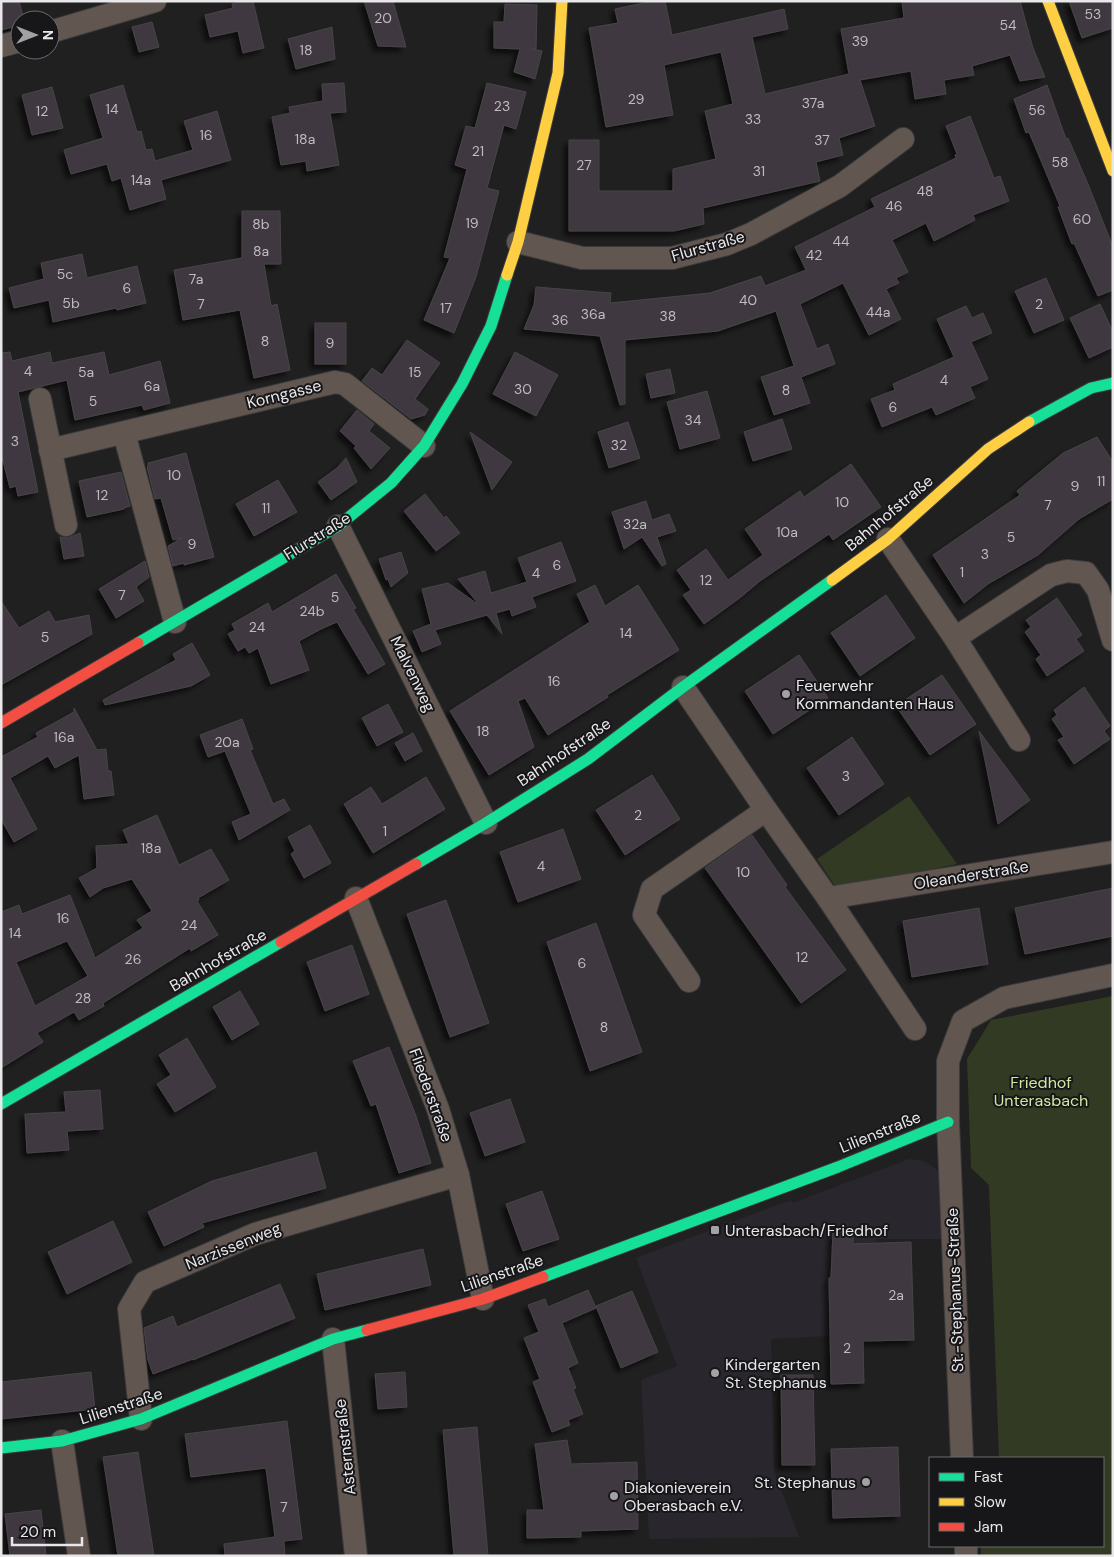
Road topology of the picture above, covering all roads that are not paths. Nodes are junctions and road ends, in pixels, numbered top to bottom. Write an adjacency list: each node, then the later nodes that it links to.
1 (155, 1): 4 (street)
2 (562, 1): 7 (street, Flurstraße)
3 (1048, 1): 6 (street)
4 (60, 29)
5 (903, 139): 7 (street, Flurstraße)
6 (1113, 171)
7 (518, 242): 11 (street, Flurstraße)
8 (1113, 383): 15 (street, Bahnhofstraße)
9 (40, 399): 12 (street)
10 (124, 433): 11 (street, Korngasse); 12 (street, Korngasse); 16 (street)
11 (424, 446): 14 (street, Flurstraße)
12 (50, 450): 13 (street)
13 (66, 525)
14 (338, 526): 16 (street, Flurstraße); 23 (street, Malvenweg)
15 (888, 539): 17 (street); 19 (street, Bahnhofstraße)
16 (175, 622): 20 (street, Flurstraße)
17 (954, 638): 18 (street); 21 (street)
18 (1113, 640)
19 (683, 687): 22 (street); 23 (street, Bahnhofstraße)
20 (1, 723)
21 (1019, 740)
22 (766, 810): 26 (street); 28 (street)
23 (486, 823): 25 (street, Bahnhofstraße)
24 (1113, 852): 26 (street, Oleanderstraße)
25 (356, 898): 30 (street, Bahnhofstraße); 32 (street, Fliederstraße)
26 (828, 898): 29 (street)
27 (1113, 975): 31 (street, St.-Stephanus-Straße)
28 (689, 982)
29 (915, 1029)
30 (1, 1104)
31 (948, 1122): 33 (street, Lilienstraße); 38 (street, St.-Stephanus-Straße)
32 (458, 1175): 33 (street, Fliederstraße); 35 (street, Narzissenweg)
33 (483, 1299): 34 (street, Lilienstraße)
34 (333, 1339): 35 (street, Lilienstraße); 40 (street, Asternstraße)
35 (141, 1419): 36 (street, Lilienstraße)
36 (62, 1441): 37 (street, Lilienstraße); 39 (street)
37 (1, 1448)
38 (962, 1457)
39 (79, 1556)
40 (356, 1556)

